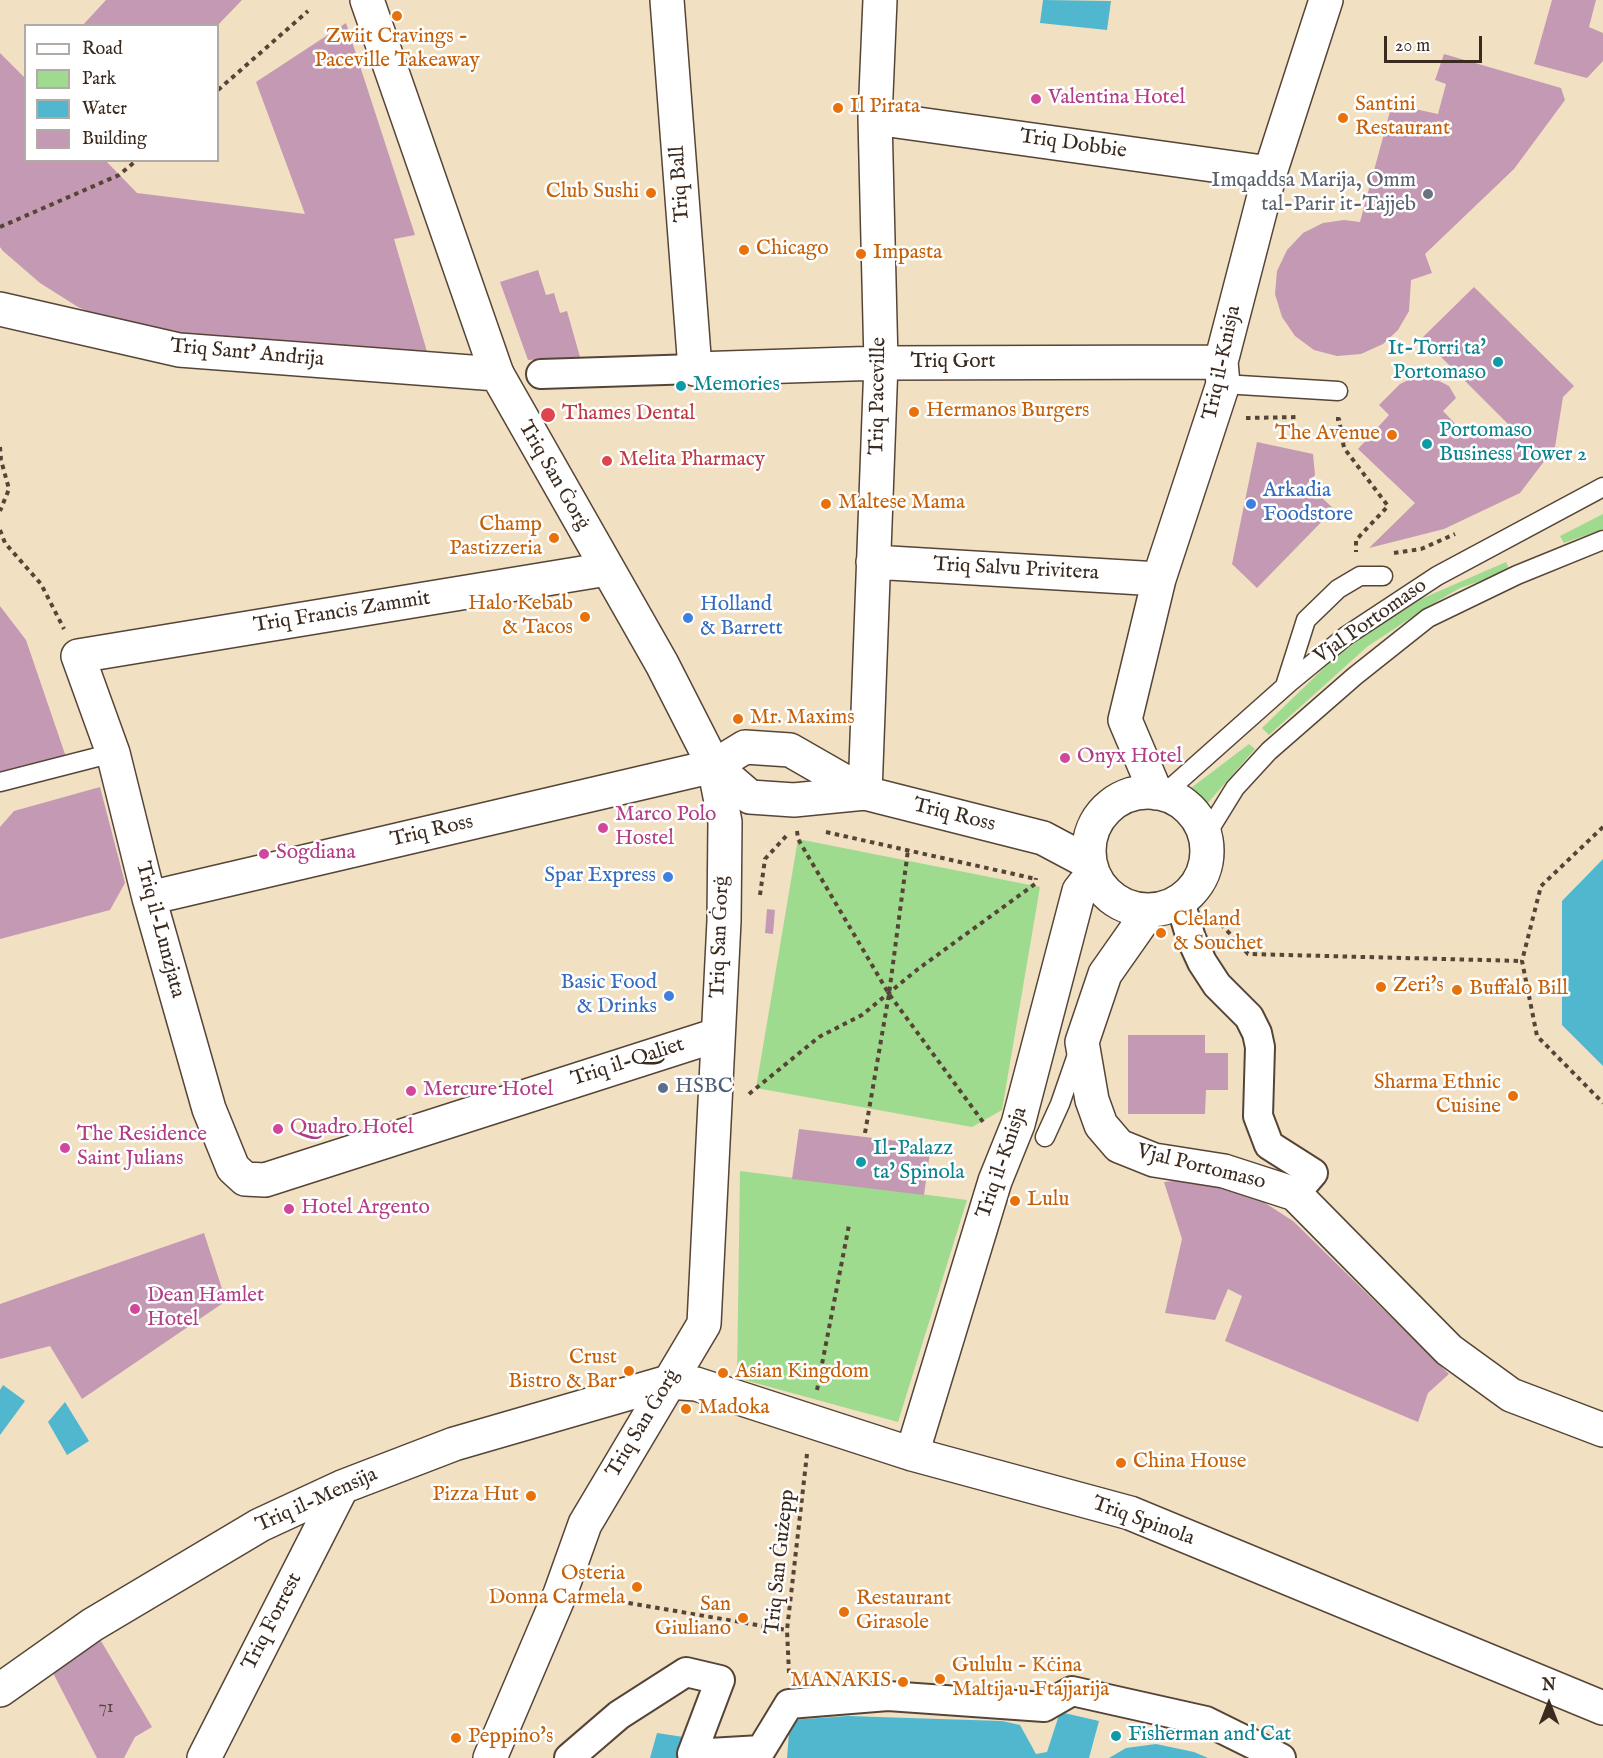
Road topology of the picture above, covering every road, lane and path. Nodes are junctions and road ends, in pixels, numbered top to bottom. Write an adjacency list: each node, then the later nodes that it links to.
1 (367, 0): 15 (street, Triq San Ġorġ)
2 (667, 0): 13 (street, Triq Ball)
3 (880, 0): 7 (street, Triq Paceville)
4 (1326, 0): 9 (street, Triq il-Knisja)
5 (308, 11): 6 (path)
6 (219, 89)
7 (875, 118): 9 (street, Triq Dobbie); 12 (street, Triq Paceville)
8 (135, 162): 10 (path)
9 (1270, 173): 14 (street, Triq il-Knisja)
10 (0, 227)
11 (0, 309): 15 (street, Triq Sant' Andrija)
12 (881, 363): 13 (street, Triq Gort); 14 (street, Triq Gort); 30 (street, Triq Paceville)
13 (695, 369): 16 (street, Triq Gort)
14 (1222, 373): 17 (lane); 20 (street, Triq il-Knisja)
15 (497, 374): 31 (street, Triq San Ġorġ)
16 (541, 374)
17 (1338, 391)
18 (1301, 417): 20 (path)
19 (1330, 418): 29 (path)
20 (1212, 419): 33 (street, Triq il-Knisja)
21 (0, 447): 22 (path)
22 (0, 460): 24 (path)
23 (1603, 487): 35 (lane, Vjal Portomaso)
24 (0, 511)
25 (0, 530): 34 (path)
26 (1463, 531): 28 (path)
27 (1603, 540): 44 (lane, Vjal Portomaso)
28 (1388, 554)
29 (1356, 560)
30 (873, 562): 33 (street, Triq Salvu Privitera); 39 (street, Triq Paceville)
31 (607, 569): 34 (street, Triq Francis Zammit); 37 (street, Triq San Ġorġ)
32 (1383, 576): 35 (lane)
33 (1159, 579): 40 (street, Triq il-Knisja)
34 (78, 656): 36 (street, Triq il-Lunzjata)
35 (1285, 686): 40 (lane, Vjal Portomaso)
36 (113, 753): 38 (lane); 49 (street, Triq il-Lunzjata)
37 (714, 766): 39 (street, Triq Ross); 41 (street, Triq Ross); 49 (street, Triq Ross); 54 (street, Triq San Ġorġ)
38 (0, 782)
39 (865, 793): 41 (street, Triq Ross); 45 (street, Triq Ross)
40 (1160, 793): 42 (street); 44 (street)
41 (795, 812): 46 (path); 53 (path)
42 (1098, 819): 45 (street); 47 (street)
43 (1603, 827): 52 (path)
44 (1206, 835): 50 (street)
45 (1043, 838): 47 (street, Triq Ross); 48 (path)
46 (908, 850): 48 (path); 53 (path)
47 (1091, 868): 50 (street); 60 (street, Triq il-Knisja)
48 (1036, 879): 53 (path)
49 (149, 898): 61 (street, Triq il-Lunzjata)
50 (1165, 906): 55 (street, Vjal Portomaso); 62 (street)
51 (1248, 954): 52 (path)
52 (1522, 961): 57 (path)
53 (889, 994): 56 (path); 58 (path); 60 (path)
54 (717, 1035): 61 (street, Triq il-Qaliet); 64 (street, Triq San Ġorġ)
55 (1082, 1042): 59 (lane); 62 (street, Vjal Portomaso)
56 (756, 1088)
57 (1603, 1103)
58 (866, 1133)
59 (1045, 1137)
60 (1005, 1152): 67 (street, Triq il-Knisja)
61 (265, 1180)
62 (1295, 1194): 66 (street, Vjal Portomaso)
63 (849, 1225): 65 (path, Triq San Ġużepp)
64 (668, 1382): 65 (street, Triq Spinola); 68 (street, Triq il-Mensija); 69 (street, Triq San Ġorġ)
65 (811, 1422): 67 (street, Triq Spinola); 70 (path, Triq San Ġużepp)
66 (1603, 1430)
67 (912, 1454): 73 (street, Triq Spinola)
68 (342, 1487): 71 (street, Triq il-Mensija); 74 (street, Triq Forrest)
69 (560, 1594): 70 (path); 75 (street, Triq San Ġorġ)
70 (788, 1630): 72 (path, Triq San Ġużepp)
71 (0, 1690)
72 (789, 1704): 76 (street); 77 (street)
73 (1603, 1708)
74 (204, 1758)
75 (490, 1758)
76 (569, 1758)
77 (1281, 1758)

